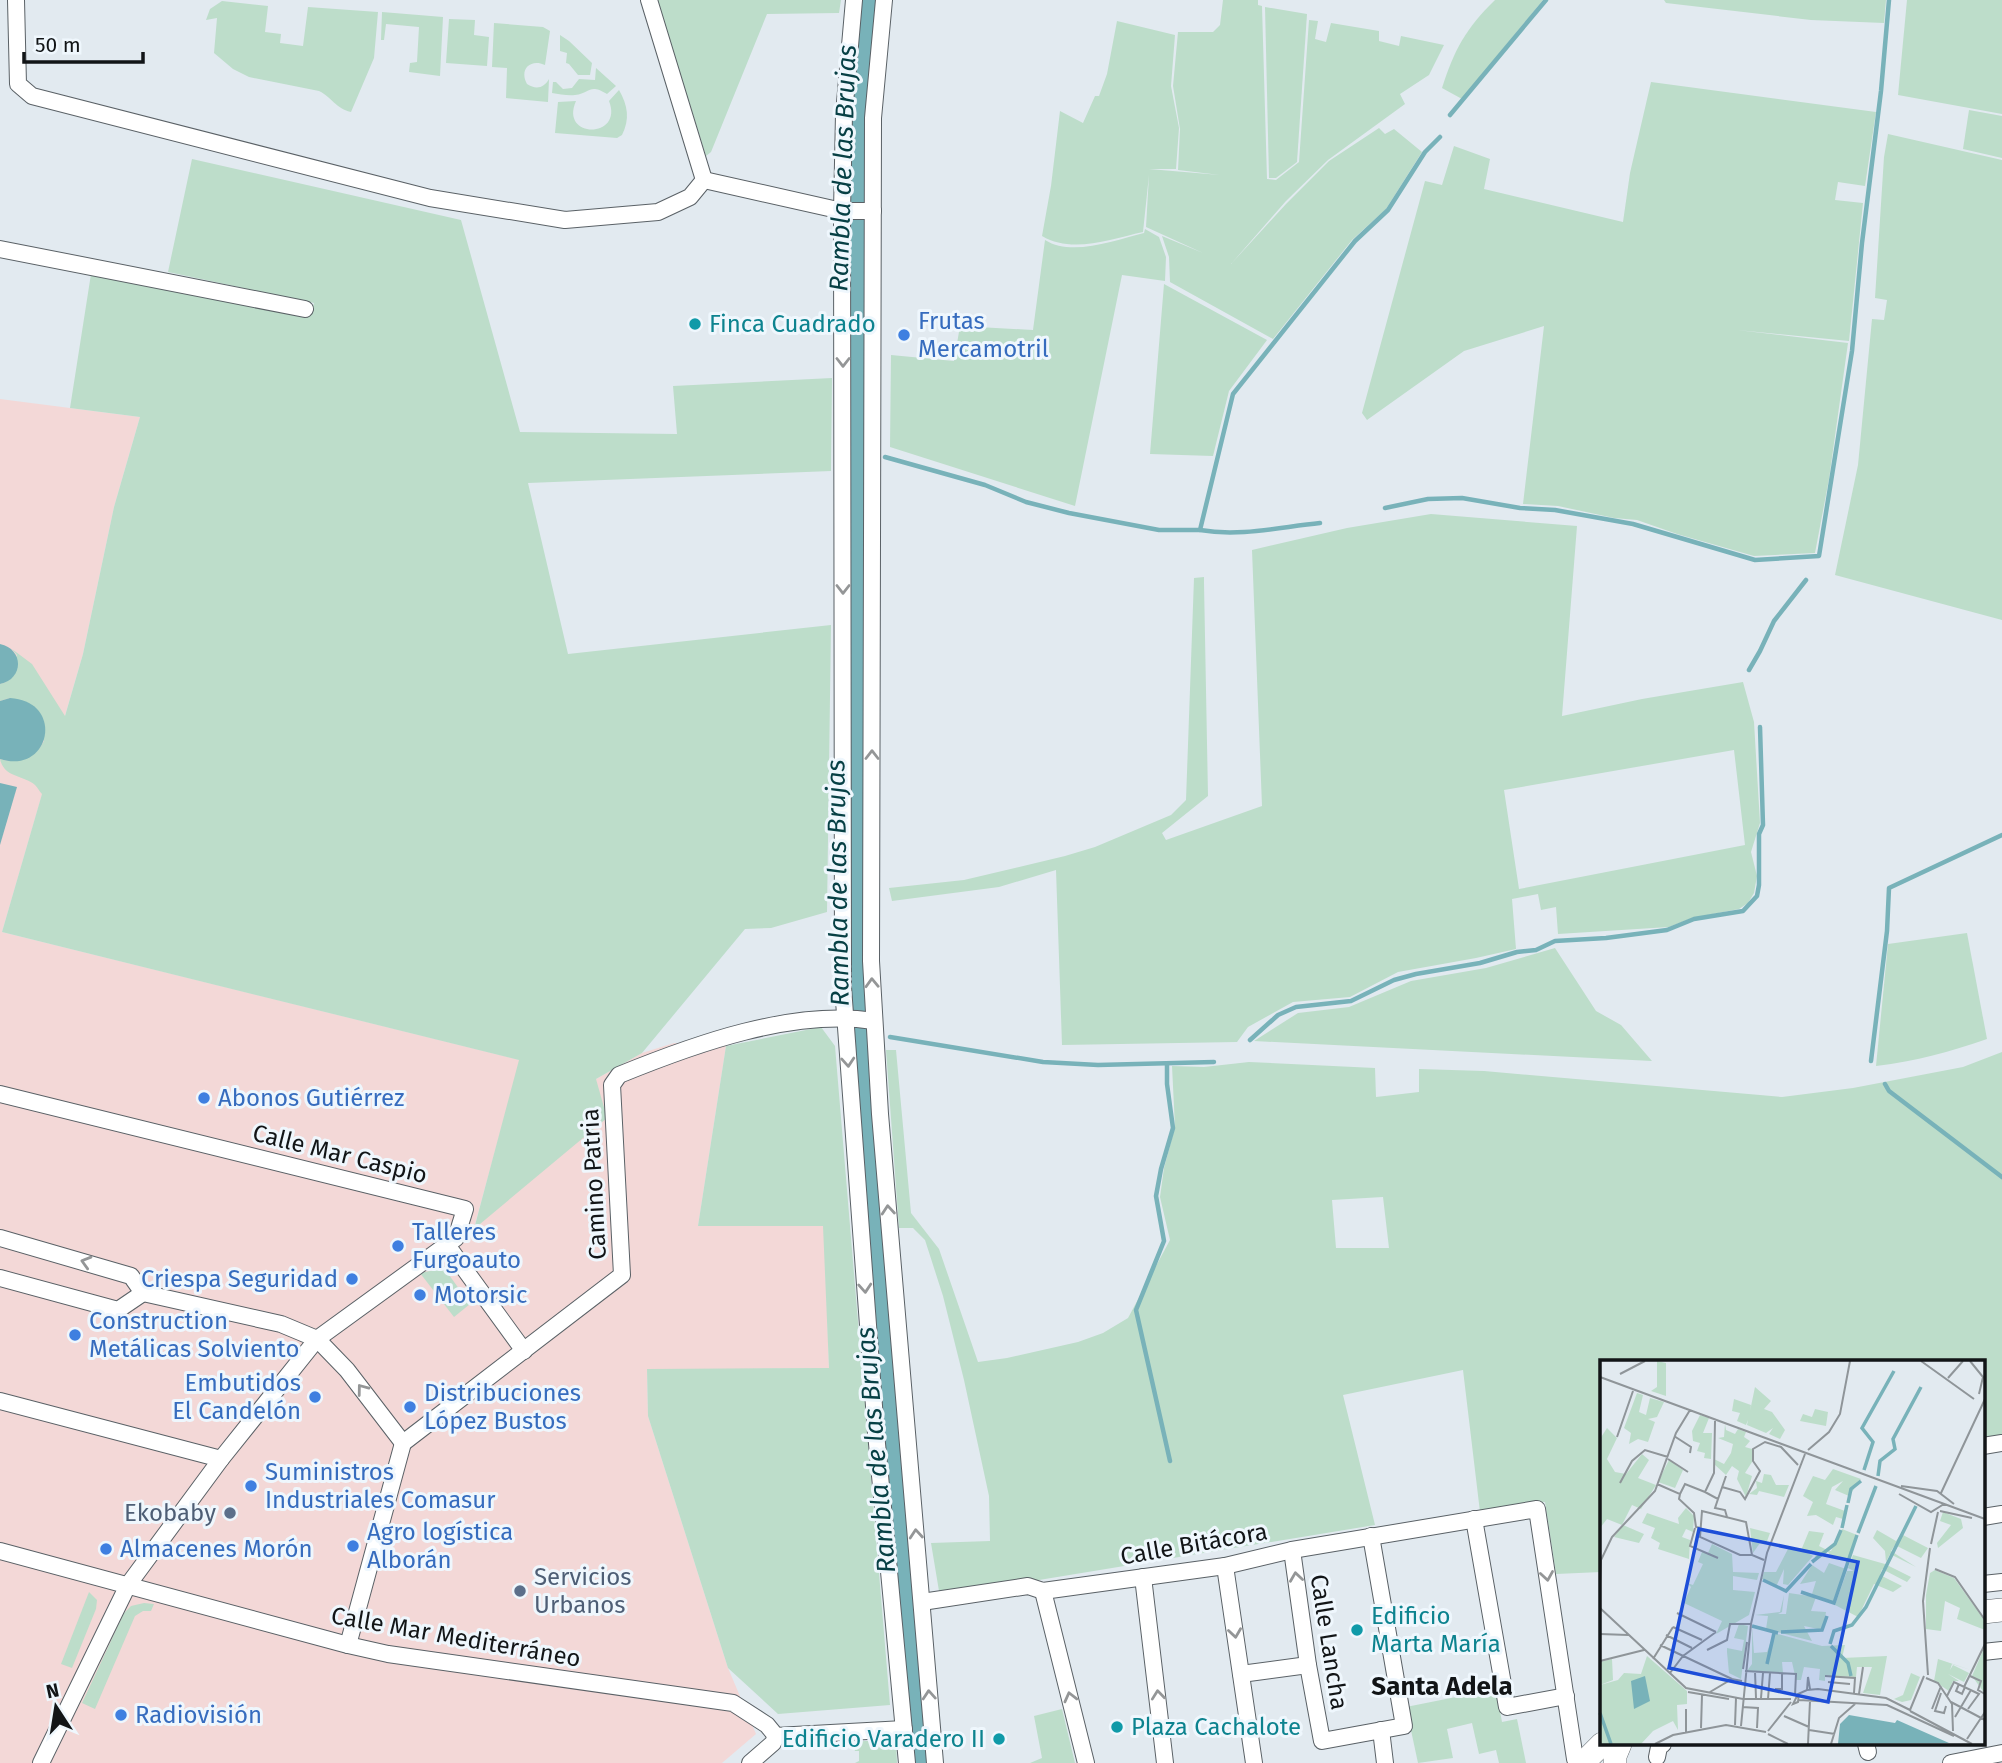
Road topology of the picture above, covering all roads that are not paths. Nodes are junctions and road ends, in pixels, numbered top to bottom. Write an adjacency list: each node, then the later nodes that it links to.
1 (16, 0): 5 (street)
2 (649, 0): 5 (street)
3 (855, 0): 6 (street)
4 (884, 0): 7 (street)
5 (704, 180): 6 (street)
6 (845, 211): 7 (street); 10 (street, one-way to 10)
7 (870, 211): 11 (street, one-way to 7)
8 (0, 249): 9 (street)
9 (305, 309)
10 (848, 1019): 11 (street); 18 (street, Camino Patria); 46 (street, one-way to 46)
11 (871, 1021): 36 (street, one-way to 11)
12 (0, 1094): 14 (street, Calle Mar Caspio)
13 (0, 1238): 16 (street, one-way to 13)
14 (447, 1245): 17 (street); 18 (street)
15 (0, 1278): 16 (street)
16 (143, 1293): 17 (street)
17 (317, 1339): 20 (street, one-way to 17); 23 (street)
18 (524, 1351): 20 (street)
19 (0, 1402): 23 (street)
20 (403, 1443): 39 (street)
21 (2002, 1443): 22 (street)
22 (1984, 1446)
23 (221, 1459): 34 (street)
24 (2002, 1514): 25 (street)
25 (1984, 1517)
26 (1474, 1520): 27 (street, Calle Bitácora); 44 (street); 44 (street, Calle Bitácora, one-way to 44)
27 (1371, 1536): 28 (street, Calle Bitácora); 47 (street)
28 (1292, 1550): 30 (street, Calle Bitácora); 42 (street, Calle Lancha, one-way to 28)
29 (0, 1552): 34 (street, Calle Mar Mediterráneo)
30 (1224, 1566): 31 (street, Calle Bitácora); 43 (street, one-way to 43)
31 (1143, 1577): 35 (street, Calle Bitácora); 59 (street, one-way to 31)
32 (2002, 1582): 33 (street)
33 (1984, 1584)
34 (128, 1585): 39 (street, Calle Mar Mediterráneo); 45 (street)
35 (1043, 1591): 36 (street, Calle Bitácora); 58 (street, one-way to 35)
36 (922, 1602): 57 (street, one-way to 36)
37 (2002, 1610): 38 (highway)
38 (1984, 1612)
39 (348, 1645): 48 (street, Calle Mar Mediterráneo)
40 (2002, 1650): 41 (street)
41 (1984, 1652)
42 (1308, 1665): 43 (street); 47 (street, Calle Lancha)
43 (1241, 1674): 60 (street)
44 (1566, 1696): 62 (street)
45 (58, 1729): 52 (street); 53 (street); 54 (street)
46 (904, 1729): 48 (street); 56 (street)
47 (1381, 1730): 61 (street)
48 (776, 1736): 55 (street)
49 (1600, 1746): 62 (highway)
50 (1619, 1746): 63 (highway)
51 (2002, 1753): 64 (street)
52 (29, 1763)
53 (41, 1763)
54 (50, 1763)
55 (750, 1763)
56 (907, 1763)
57 (935, 1763)
58 (1086, 1763)
59 (1165, 1763)
60 (1254, 1763)
61 (1385, 1763)
62 (1581, 1763)
63 (1615, 1763)
64 (1951, 1763)

